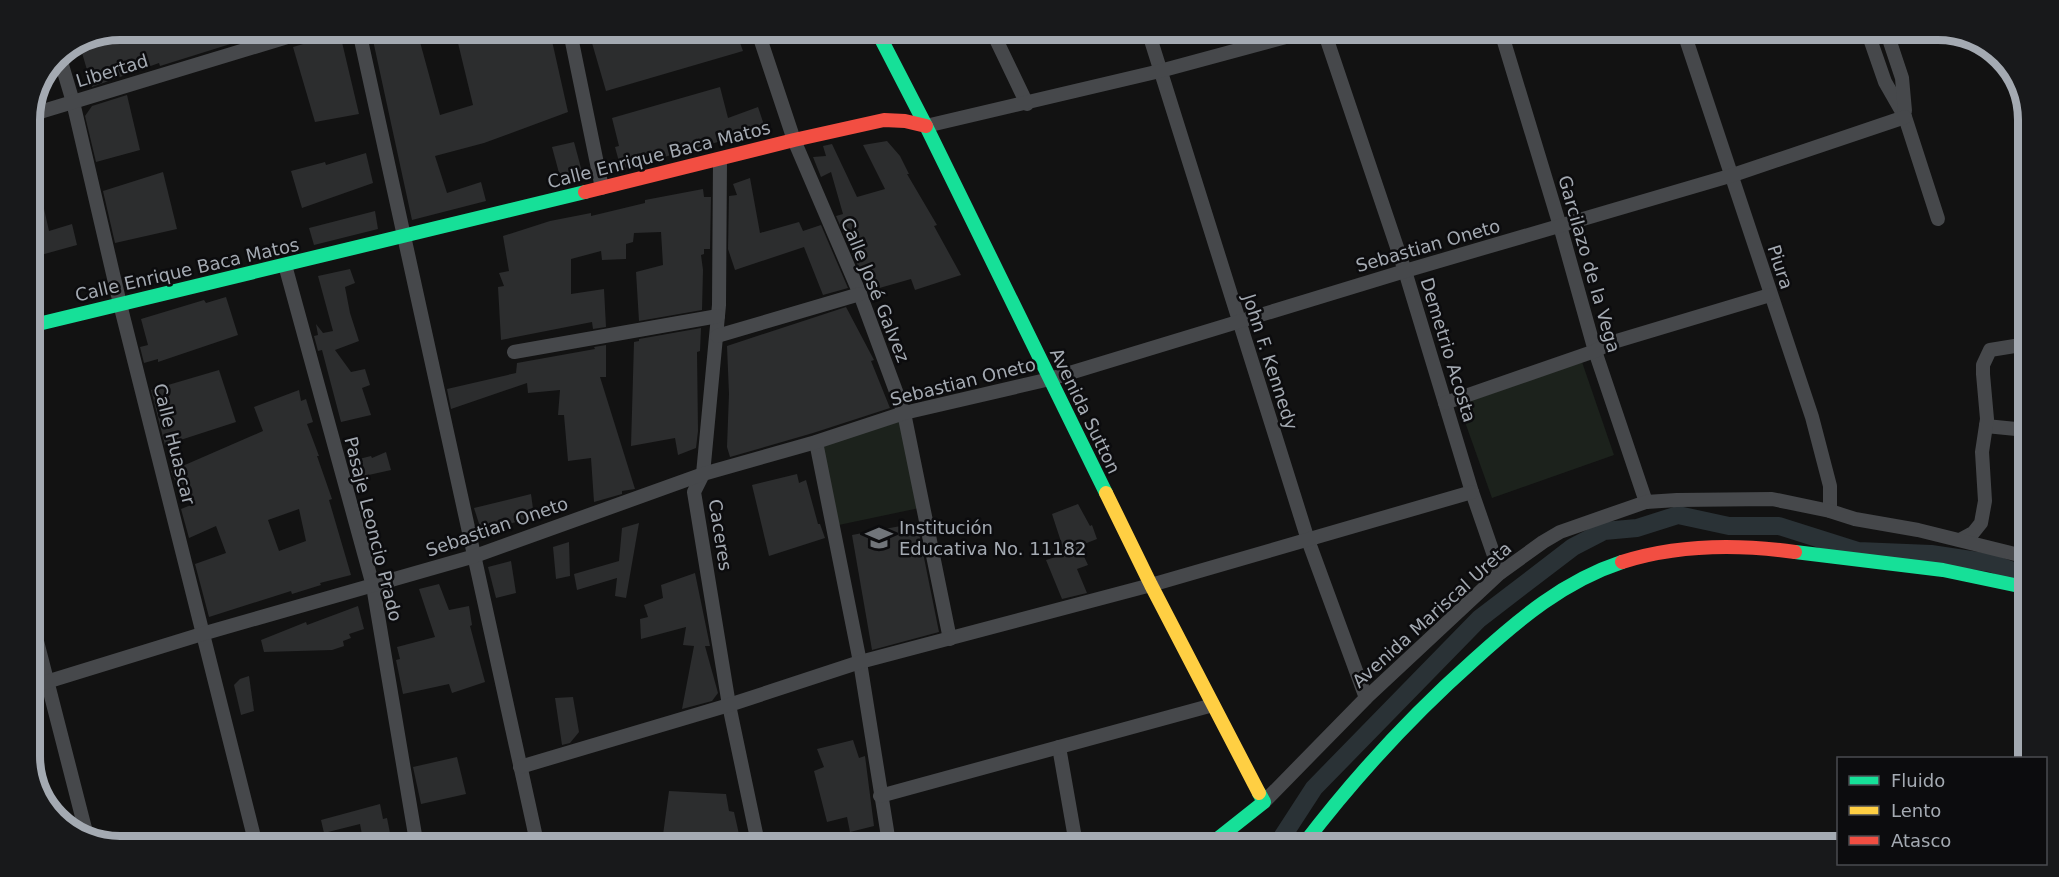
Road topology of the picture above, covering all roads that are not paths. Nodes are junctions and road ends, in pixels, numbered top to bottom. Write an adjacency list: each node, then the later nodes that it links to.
1 (277, 40): 16 (street, Libertad)
2 (361, 40): 27 (street)
3 (572, 40): 24 (street)
4 (761, 40): 21 (street, Calle José Galvez)
5 (882, 40): 20 (street, Avenida Sutton)
6 (996, 40): 17 (street)
7 (1151, 40): 15 (street, John F. Kennedy)
8 (1275, 40): 15 (street, Calle Enrique Baca Matos)
9 (1327, 40): 29 (street, Demetrio Acosta)
10 (1504, 40): 26 (street, Garcilazo de la Vega)
11 (1686, 40): 23 (street, Piura)
12 (1870, 40): 19 (street)
13 (1889, 40): 19 (street)
14 (62, 67): 16 (street, Calle Huascar)
15 (1160, 71): 17 (street, Calle Enrique Baca Matos); 34 (street, John F. Kennedy)
16 (73, 102): 18 (street, Libertad); 32 (street, Calle Huascar)
17 (1027, 104): 20 (street, Calle Enrique Baca Matos)
18 (41, 112)
19 (1905, 117): 23 (street, Sebastian Oneto); 25 (street)
20 (926, 126): 21 (street, Calle Enrique Baca Matos); 40 (street, Avenida Sutton)
21 (794, 140): 22 (street, Calle Enrique Baca Matos); 30 (street, Calle José Galvez)
22 (720, 160): 24 (street, Calle Enrique Baca Matos); 33 (street, Caceres)
23 (1733, 175): 26 (street, Sebastian Oneto); 31 (street, Piura)
24 (602, 188): 27 (street, Calle Enrique Baca Matos)
25 (1938, 219)
26 (1560, 226): 29 (street, Sebastian Oneto); 38 (street, Garcilazo de la Vega)
27 (404, 237): 28 (street, Calle Enrique Baca Matos); 53 (street)
28 (285, 265): 32 (street, Calle Enrique Baca Matos); 56 (street, Pasaje Leoncio Prado)
29 (1405, 271): 34 (street, Sebastian Oneto); 41 (street, Demetrio Acosta)
30 (860, 294): 36 (street); 42 (street, Calle José Galvez)
31 (1770, 295): 38 (street); 49 (street, Piura)
32 (120, 304): 35 (street, Calle Enrique Baca Matos); 58 (street, Calle Huascar)
33 (718, 316): 36 (street, Caceres); 39 (street)
34 (1238, 321): 40 (street, Sebastian Oneto); 50 (street, John F. Kennedy)
35 (41, 323)
36 (717, 336): 46 (street, Caceres)
37 (2018, 345): 43 (street)
38 (1595, 351): 41 (street); 48 (street, Garcilazo de la Vega)
39 (514, 352)
40 (1050, 379): 42 (street, Sebastian Oneto); 55 (street, Avenida Sutton)
41 (1445, 403): 47 (street, Demetrio Acosta)
42 (904, 413): 45 (street, Sebastian Oneto); 59 (street, Calle José Galvez)
43 (1986, 426): 44 (street); 51 (street)
44 (2018, 429)
45 (816, 442): 46 (street, Sebastian Oneto); 61 (street)
46 (703, 474): 53 (street, Sebastian Oneto); 65 (street, Caceres)
47 (1472, 492): 50 (street); 54 (street, Demetrio Acosta)
48 (1646, 502): 49 (street, Avenida Mariscal Ureta); 54 (street, Avenida Mariscal Ureta)
49 (1830, 511): 51 (street, Avenida Mariscal Ureta)
50 (1308, 540): 55 (street); 64 (street, John F. Kennedy)
51 (1960, 540): 52 (street, Avenida Mariscal Ureta)
52 (2018, 553)
53 (475, 556): 56 (street, Sebastian Oneto); 68 (street)
54 (1500, 573): 64 (street, Avenida Mariscal Ureta)
55 (1150, 585): 59 (street); 66 (street, Avenida Sutton)
56 (372, 586): 58 (street, Sebastian Oneto); 73 (street, Pasaje Leoncio Prado)
57 (2018, 587): 79 (street)
58 (202, 634): 62 (street, Sebastian Oneto); 72 (street, Calle Huascar)
59 (950, 639): 61 (street)
60 (41, 655): 62 (street)
61 (860, 662): 65 (street); 69 (street)
62 (48, 681): 63 (street, Sebastian Oneto); 71 (street)
63 (41, 683)
64 (1366, 698): 70 (street, Avenida Mariscal Ureta)
65 (729, 705): 68 (street); 75 (street, Caceres)
66 (1213, 705): 67 (street); 70 (street, Avenida Sutton)
67 (1059, 747): 69 (street); 77 (street)
68 (520, 767): 74 (street)
69 (880, 796): 76 (street)
70 (1264, 802): 78 (street, Avenida Mariscal Ureta)
71 (85, 828)
72 (254, 836)
73 (415, 836)
74 (536, 836)
75 (757, 836)
76 (888, 836)
77 (1075, 836)
78 (1221, 836)
79 (1310, 836)

